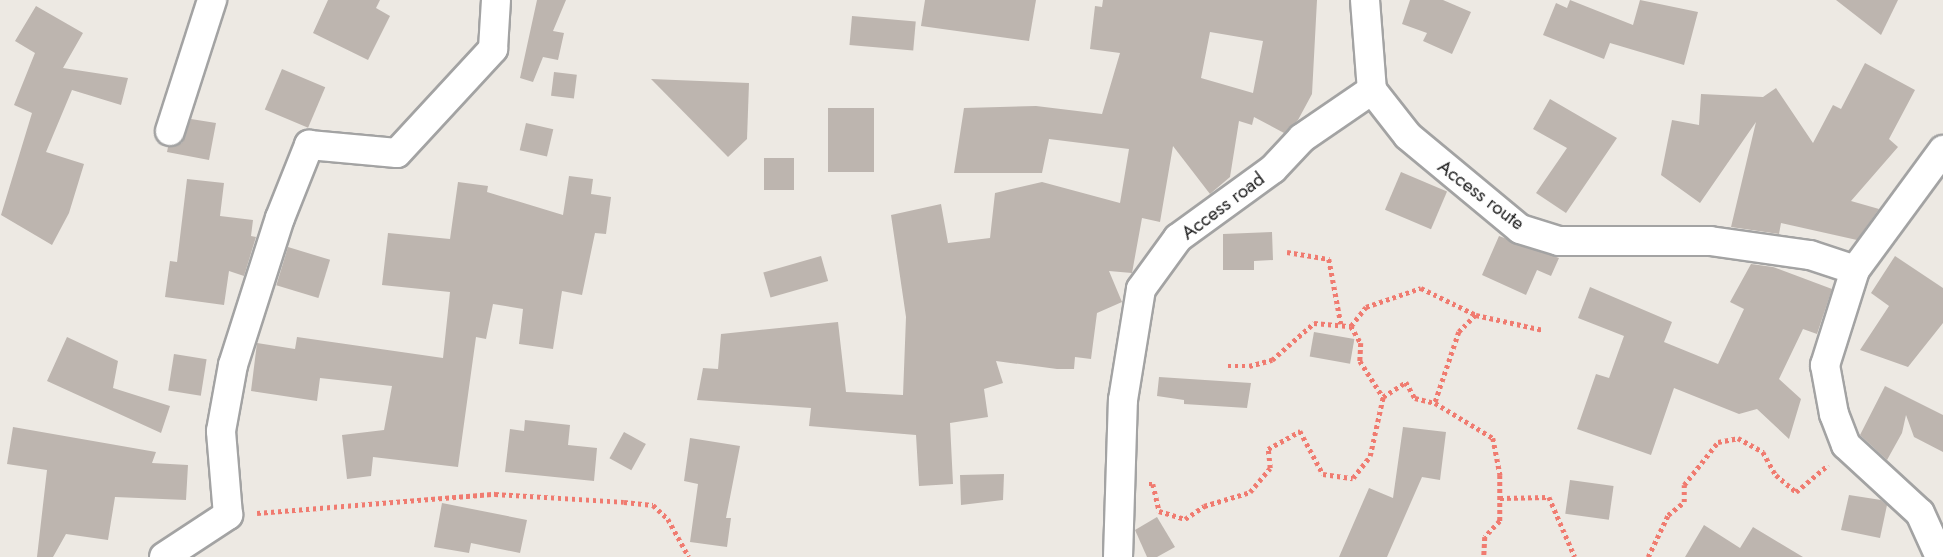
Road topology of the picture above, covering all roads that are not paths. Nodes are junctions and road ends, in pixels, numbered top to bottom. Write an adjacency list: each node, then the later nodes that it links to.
1 (212, 0): 5 (street)
2 (496, 0): 9 (street)
3 (1365, 0): 4 (street)
4 (1372, 90): 7 (street, Access route); 8 (street, Access road)
5 (170, 131)
6 (1943, 150): 7 (street)
7 (1855, 270): 10 (street)
8 (1118, 546)
9 (164, 557)
10 (1940, 557)

